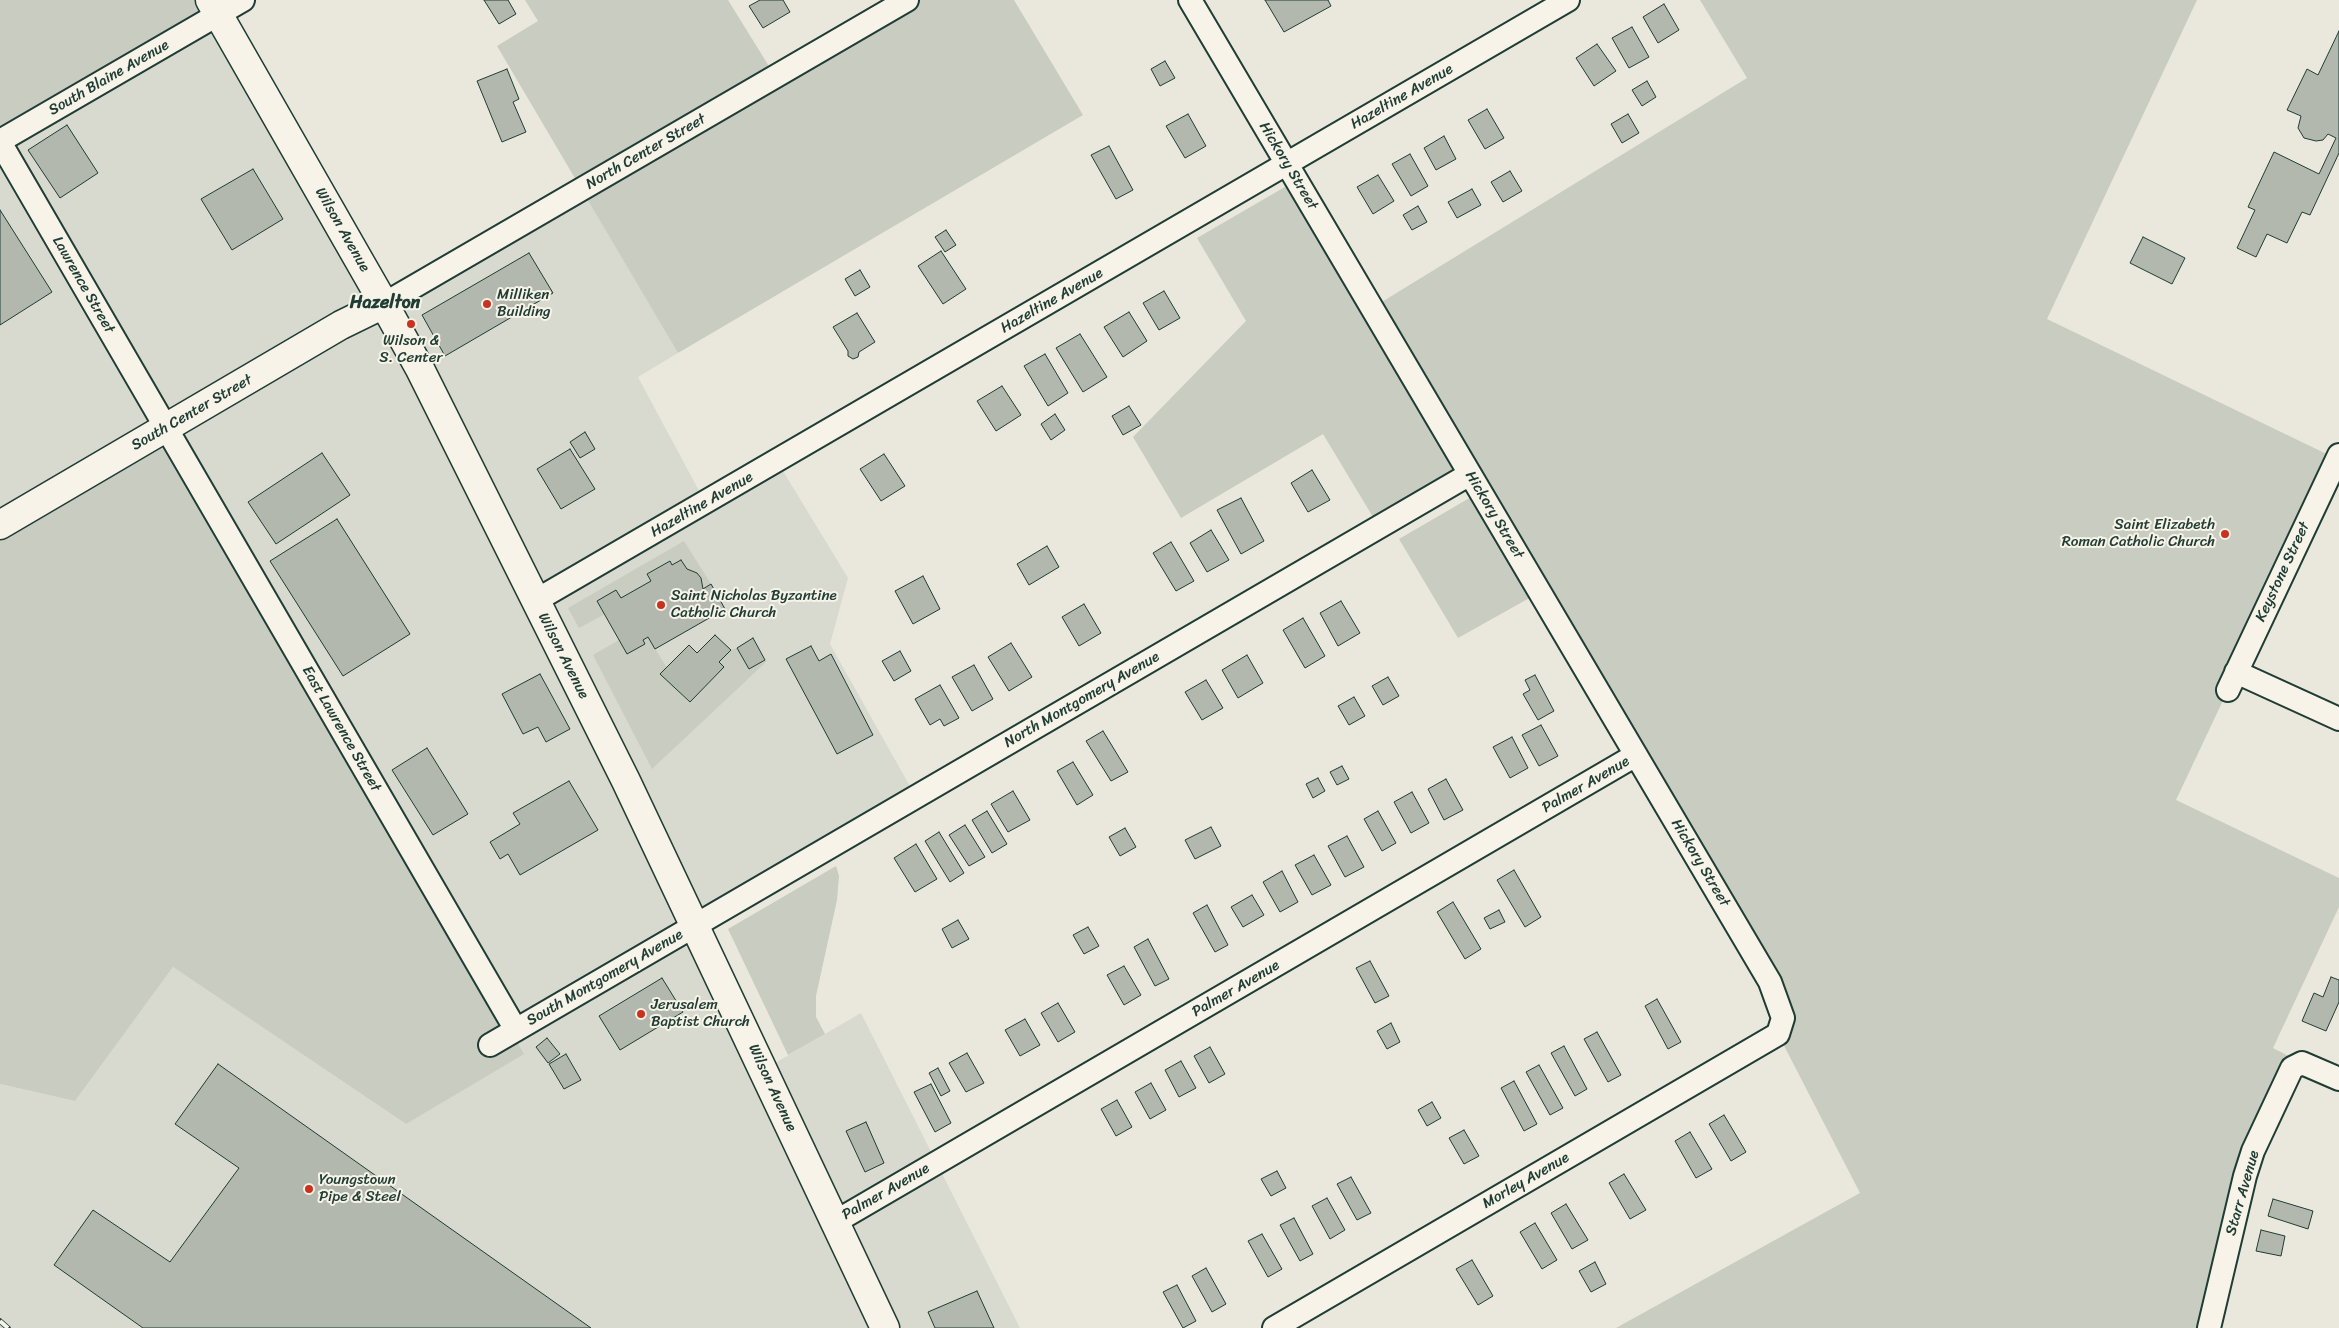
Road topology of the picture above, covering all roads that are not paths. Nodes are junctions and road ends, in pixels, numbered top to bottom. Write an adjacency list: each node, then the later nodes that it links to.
1 (243, 0): 5 (street, South Blaine Avenue)
2 (907, 0): 8 (street, North Center Street)
3 (1190, 0): 7 (street, Hickory Street)
4 (1568, 0): 7 (street, Hazeltine Avenue)
5 (214, 7): 6 (street, South Blaine Avenue); 8 (main road, Wilson Avenue)
6 (0, 142): 9 (street, Lawrence Street)
7 (1287, 164): 11 (street, Hickory Street); 13 (street, Hazeltine Avenue)
8 (384, 304): 9 (main road, South Center Street); 13 (main road, Wilson Avenue)
9 (166, 428): 12 (main road, South Center Street); 17 (street, East Lawrence Street)
10 (2339, 455): 14 (street, Keystone Street)
11 (1470, 474): 15 (street, Hickory Street); 16 (street, North Montgomery Avenue)
12 (0, 525)
13 (536, 602): 16 (main road, Wilson Avenue)
14 (2339, 719)
15 (1636, 755): 18 (street, Hickory Street); 21 (street, Palmer Avenue)
16 (695, 926): 17 (street, South Montgomery Avenue); 21 (main road, Wilson Avenue)
17 (516, 1030): 19 (street, South Montgomery Avenue)
18 (1778, 1034): 23 (street, Morley Avenue)
19 (490, 1045)
20 (2331, 1075): 24 (street, Starr Avenue)
21 (835, 1222): 22 (main road, Wilson Avenue)
22 (885, 1328)
23 (1274, 1328)
24 (2209, 1328)

